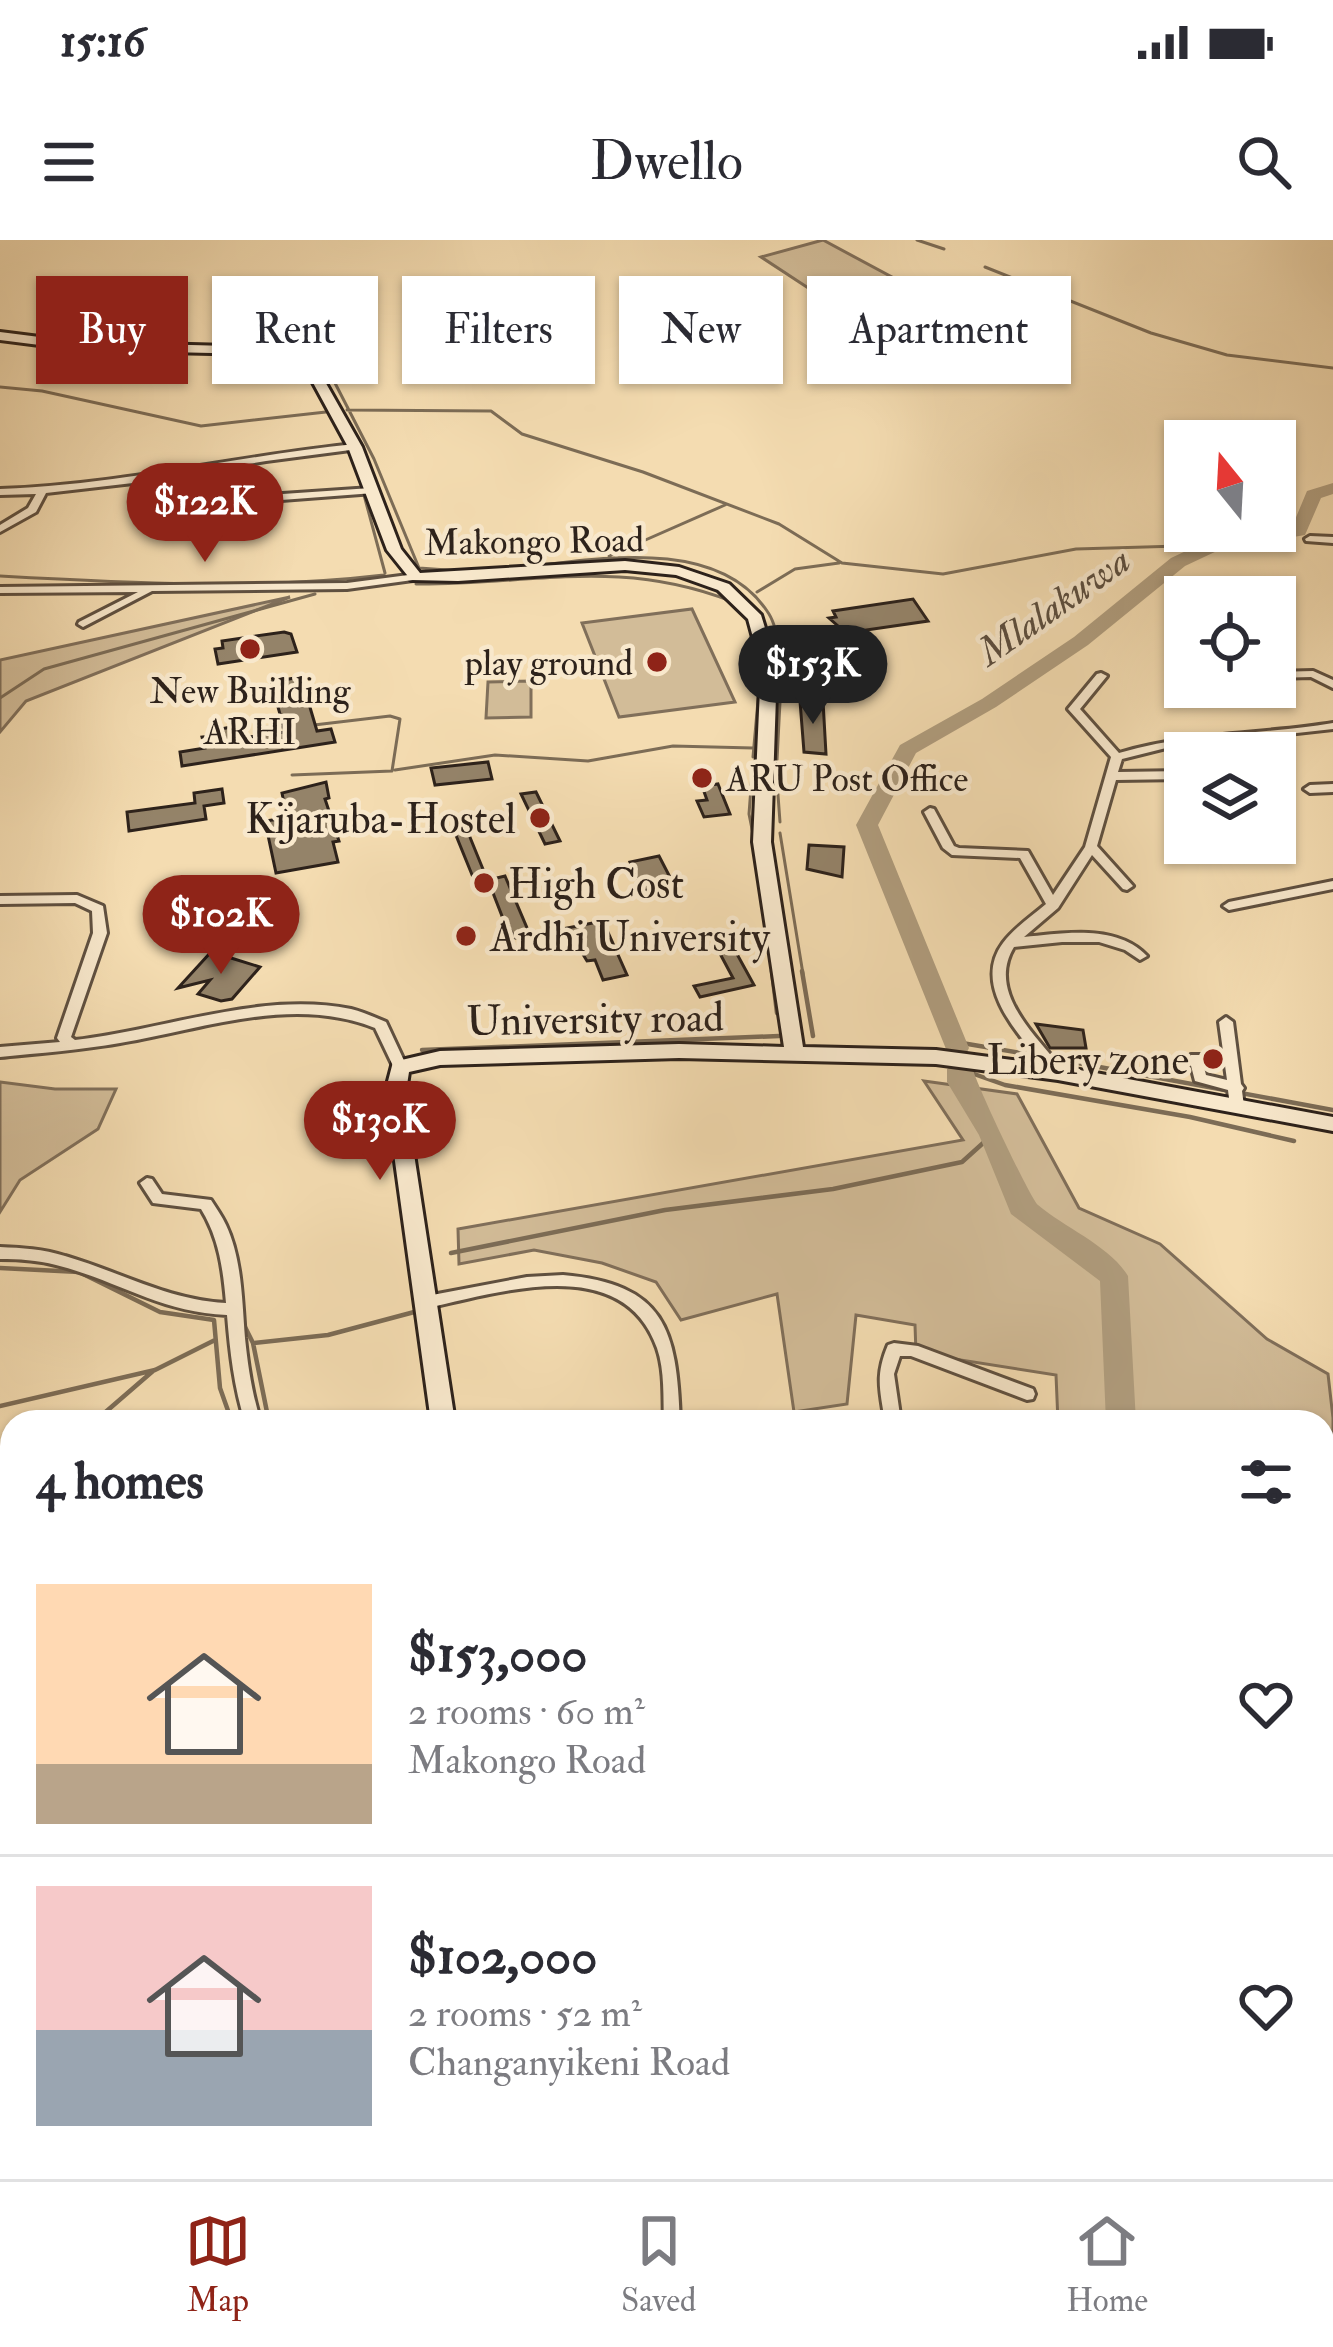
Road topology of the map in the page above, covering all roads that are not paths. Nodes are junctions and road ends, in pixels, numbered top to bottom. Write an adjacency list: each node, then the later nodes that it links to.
1 (0, 337): 2 (street, Makongo Road)
2 (355, 448): 3 (street); 4 (street, Makongo Road)
3 (43, 490): 5 (street); 7 (street)
4 (371, 491): 6 (street); 10 (street, Makongo Road)
5 (0, 492)
6 (268, 498)
7 (0, 529)
8 (1310, 539): 9 (street)
9 (1333, 539)
10 (416, 577): 11 (street); 35 (street, Makongo Road)
11 (149, 589): 12 (street); 13 (street)
12 (0, 590)
13 (82, 624)
14 (1296, 673): 16 (street)
15 (1101, 676): 18 (street)
16 (1333, 685)
17 (1333, 726): 18 (street)
18 (1117, 758): 20 (street)
19 (1164, 775): 20 (street)
20 (1114, 776): 24 (street)
21 (1333, 788): 22 (street)
22 (1310, 789)
23 (930, 812): 28 (street)
24 (1091, 847): 26 (street); 28 (street)
25 (1333, 885): 29 (street)
26 (1127, 886)
27 (0, 900): 33 (street)
28 (1053, 905): 30 (street)
29 (1229, 906)
30 (1010, 943): 31 (street); 38 (street)
31 (1140, 956)
32 (1226, 1022): 39 (street)
33 (70, 1043): 34 (street); 37 (street)
34 (0, 1052)
35 (794, 1052): 37 (street, University road); 38 (street, University road)
36 (1196, 1058): 39 (street)
37 (400, 1067): 43 (street)
38 (1058, 1073): 39 (street, University road)
39 (1237, 1097): 40 (street, University road)
40 (1333, 1124)
41 (147, 1183): 44 (street)
42 (0, 1253): 44 (street)
43 (427, 1302): 47 (street); 48 (street)
44 (232, 1309): 46 (street)
45 (1027, 1394): 49 (street)
46 (248, 1410)
47 (441, 1410)
48 (671, 1410)
49 (891, 1410)

